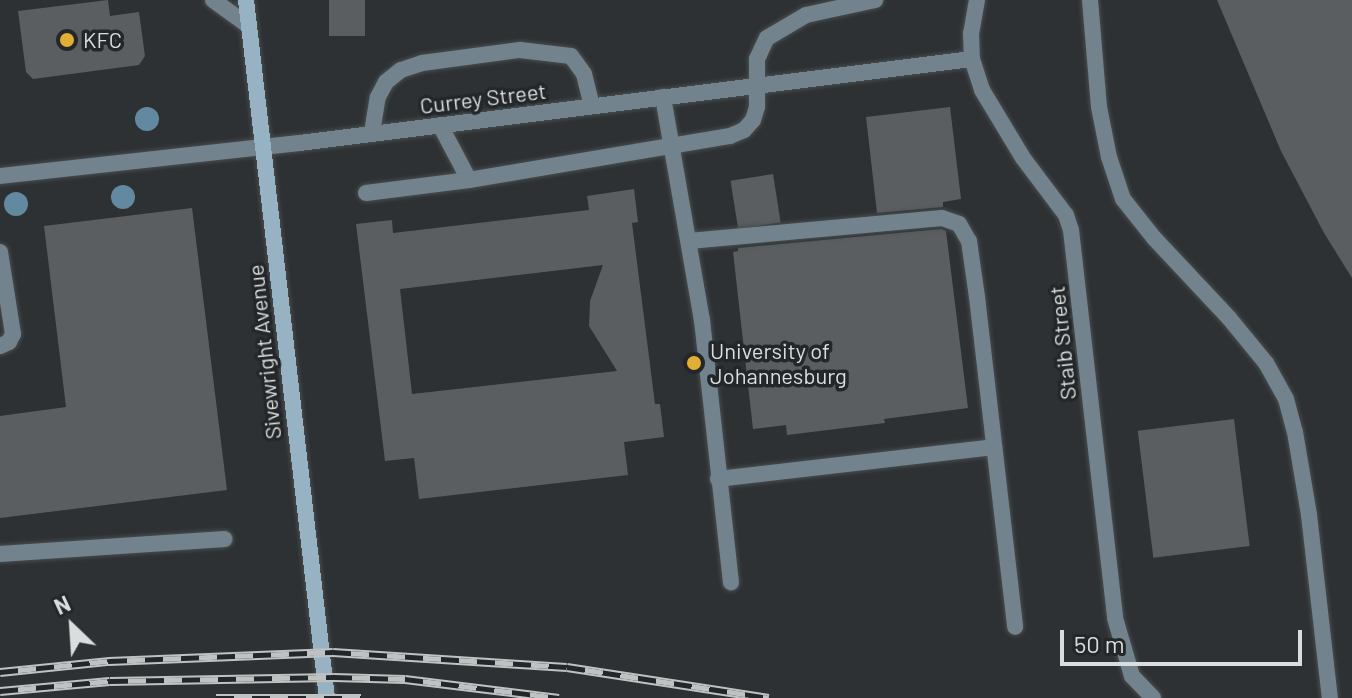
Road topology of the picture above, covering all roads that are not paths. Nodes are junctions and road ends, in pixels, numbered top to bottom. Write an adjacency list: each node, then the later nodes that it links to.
1 (213, 0): 6 (street)
2 (246, 0): 6 (main road, Sivewright Avenue)
3 (875, 0): 8 (street)
4 (977, 0): 7 (street, Staib Street)
5 (1090, 0): 29 (street)
6 (249, 26): 13 (main road, Sivewright Avenue)
7 (972, 59): 8 (street, Currey Street); 28 (street, Staib Street)
8 (757, 86): 9 (street, Currey Street); 14 (street)
9 (663, 97): 10 (street, Currey Street); 14 (street)
10 (592, 106): 11 (street, Currey Street); 12 (street)
11 (440, 125): 12 (street, Currey Street); 16 (street)
12 (372, 133): 13 (street, Currey Street)
13 (263, 147): 15 (street, Currey Street); 27 (main road, Sivewright Avenue)
14 (671, 147): 16 (street); 18 (street)
15 (0, 176)
16 (469, 180): 17 (street)
17 (366, 193)
18 (689, 241): 21 (street); 22 (street)
19 (0, 252): 20 (street)
20 (0, 346)
21 (994, 447): 22 (street); 26 (street)
22 (718, 479): 25 (street)
23 (224, 539): 24 (street)
24 (0, 554)
25 (731, 582)
26 (1015, 627)
27 (327, 698)
28 (1153, 698)
29 (1330, 698)

